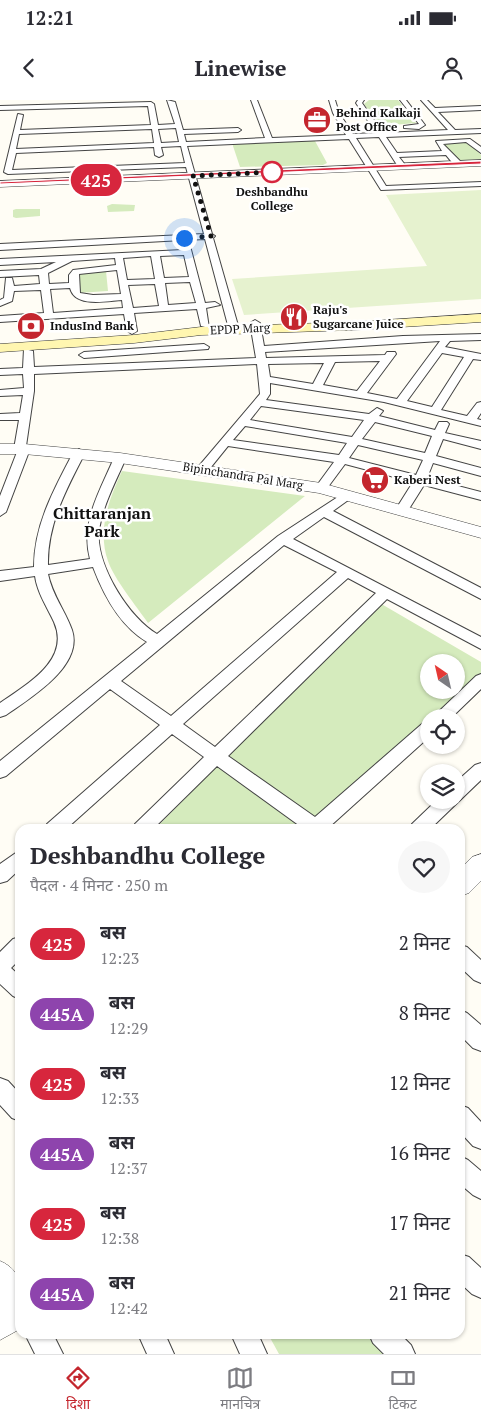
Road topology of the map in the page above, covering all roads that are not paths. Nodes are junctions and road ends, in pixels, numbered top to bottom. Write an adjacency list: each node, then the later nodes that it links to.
1 (28, 100): 8 (street)
2 (170, 100): 32 (street)
3 (254, 100): 34 (street)
4 (332, 100): 43 (street)
5 (361, 100): 31 (street)
6 (403, 100): 31 (street)
7 (424, 100): 17 (street)
8 (0, 101)
9 (448, 102): 11 (street)
10 (71, 103): 12 (street); 15 (street)
11 (480, 103): 17 (street)
12 (97, 105): 15 (street); 16 (street)
13 (0, 108): 15 (street)
14 (161, 109): 16 (street)
15 (46, 110): 19 (street)
16 (152, 110): 28 (street)
17 (433, 110): 40 (street)
18 (481, 114): 21 (street)
19 (20, 115): 20 (street); 39 (street)
20 (0, 116)
21 (462, 116)
22 (126, 119): 30 (street)
23 (99, 120): 29 (street)
24 (67, 121): 35 (street)
25 (44, 122): 37 (street)
26 (469, 124): 27 (street)
27 (481, 124)
28 (154, 127): 30 (street); 32 (street); 47 (street)
29 (100, 128): 30 (street); 35 (street); 48 (street)
30 (127, 128): 55 (street)
31 (376, 128): 42 (street)
32 (180, 129): 36 (street); 46 (street)
33 (256, 129): 34 (street)
34 (265, 129): 44 (street)
35 (66, 130): 37 (street); 56 (street)
36 (246, 130)
37 (43, 131): 39 (street); 57 (street)
38 (481, 131): 40 (street)
39 (17, 132): 50 (street)
40 (453, 132): 41 (street)
41 (405, 135): 42 (street); 45 (street)
42 (380, 136): 43 (street); 54 (street)
43 (352, 137): 44 (street); 64 (street)
44 (269, 139): 46 (street)
45 (411, 141)
46 (185, 144): 47 (street); 60 (street)
47 (157, 145): 55 (street); 62 (street)
48 (104, 147): 55 (street); 56 (street); 58 (street)
49 (416, 147): 53 (street)
50 (13, 151): 57 (street); 57 (street)
51 (481, 151): 52 (street)
52 (448, 153): 53 (street); 61 (street)
53 (422, 154): 54 (street)
54 (394, 155): 63 (street)
55 (129, 157): 58 (street); 62 (street)
56 (65, 160): 57 (street); 57 (street); 58 (street)
57 (39, 161): 70 (street)
58 (98, 162): 69 (street)
59 (481, 163): 61 (street)
60 (189, 164): 62 (street); 65 (street)
61 (458, 164): 63 (street)
62 (160, 166): 66 (street)
63 (402, 166): 64 (street)
64 (373, 167): 65 (street); 67 (street)
65 (193, 176): 66 (street); 73 (street)
66 (162, 177): 69 (street)
67 (379, 179): 68 (street); 72 (street)
68 (389, 179)
69 (97, 180): 70 (street)
70 (33, 182): 71 (street)
71 (0, 184)
72 (481, 184)
73 (211, 236): 74 (street); 103 (street)
74 (184, 238): 75 (street); 77 (street)
75 (116, 240): 76 (street); 79 (street)
76 (0, 246)
77 (187, 252): 78 (street); 85 (street)
78 (155, 253): 79 (street); 86 (street)
79 (119, 256): 80 (street); 82 (street)
80 (70, 258): 81 (street); 83 (street)
81 (0, 262)
82 (121, 267): 87 (street); 88 (street)
83 (43, 272): 84 (street); 89 (street)
84 (0, 274): 90 (street)
85 (194, 279): 86 (street); 94 (street)
86 (160, 281): 87 (street); 95 (street)
87 (124, 283): 91 (street)
88 (75, 284): 89 (street); 91 (street)
89 (45, 287): 90 (street); 98 (street)
90 (9, 289): 92 (street)
91 (126, 297): 97 (street)
92 (0, 303)
93 (215, 305): 94 (street)
94 (200, 306): 95 (street); 104 (street)
95 (164, 308): 97 (street)
96 (481, 308): 101 (main road, EPDP Marg)
97 (129, 310): 98 (street); 105 (street)
98 (48, 316): 100 (street)
99 (481, 318): 102 (main road, EPDP Marg)
100 (0, 319)
101 (256, 326): 102 (main road, EPDP Marg); 103 (main road, EPDP Marg); 114 (street)
102 (353, 326): 110 (street)
103 (234, 327): 104 (main road, EPDP Marg)
104 (203, 329): 105 (main road, EPDP Marg); 111 (street); 113 (main road, EPDP Marg)
105 (132, 330): 108 (main road, EPDP Marg)
106 (481, 337): 107 (street)
107 (447, 338): 109 (street); 115 (street)
108 (0, 339)
109 (403, 339): 110 (street); 118 (street)
110 (362, 342): 114 (street)
111 (204, 347): 113 (street); 121 (street)
112 (0, 348): 113 (main road, EPDP Marg)
113 (83, 349): 122 (street)
114 (259, 349): 120 (street)
115 (438, 349): 117 (street); 132 (street)
116 (28, 351): 123 (street)
117 (476, 356): 134 (street)
118 (387, 358): 119 (street); 129 (street)
119 (331, 360): 120 (street); 126 (street)
120 (261, 361): 121 (street); 125 (street)
121 (206, 362): 122 (street)
122 (84, 368): 123 (street)
123 (28, 371): 124 (street); 127 (street)
124 (0, 372)
125 (265, 379): 126 (street); 131 (street)
126 (316, 388): 129 (street)
127 (29, 391): 128 (street); 136 (street)
128 (0, 393)
129 (359, 396): 130 (street)
130 (384, 399): 132 (street); 138 (street)
131 (258, 402): 138 (street); 140 (street)
132 (400, 403): 134 (street)
133 (481, 405): 139 (street)
134 (435, 411): 135 (street)
135 (447, 414): 139 (street); 141 (street)
136 (26, 416): 137 (street); 146 (street)
137 (0, 417)
138 (372, 418): 141 (street); 142 (street)
139 (476, 421)
140 (242, 422): 142 (street); 143 (street)
141 (440, 434): 144 (street); 148 (street)
142 (355, 439): 148 (street); 150 (street)
143 (224, 442): 150 (street); 151 (street)
144 (481, 445)
145 (0, 449): 146 (street, Bipinchandra Pal Marg)
146 (22, 449): 147 (street, Bipinchandra Pal Marg); 154 (street)
147 (79, 453): 149 (street, Bipinchandra Pal Marg); 164 (street)
148 (430, 457): 152 (street); 153 (street)
149 (120, 458): 151 (street, Bipinchandra Pal Marg); 163 (street)
150 (341, 459): 153 (street); 155 (street)
151 (203, 469): 155 (street, Bipinchandra Pal Marg)
152 (481, 472)
153 (420, 481): 157 (street); 158 (street)
154 (5, 484): 160 (street)
155 (321, 488): 156 (street, Bipinchandra Pal Marg)
156 (347, 495): 158 (street, Bipinchandra Pal Marg); 159 (street)
157 (481, 496)
158 (402, 510): 161 (street, Bipinchandra Pal Marg)
159 (323, 511): 162 (street); 168 (street)
160 (0, 512)
161 (481, 533)
162 (283, 539): 165 (street); 169 (street)
163 (98, 562): 164 (street); 169 (street)
164 (40, 571): 166 (street); 174 (street)
165 (347, 571): 167 (street); 175 (street)
166 (0, 576)
167 (386, 592): 170 (street); 177 (street)
168 (481, 594)
169 (158, 642): 172 (street)
170 (481, 644)
171 (481, 680): 173 (street)
172 (110, 681): 175 (street); 179 (street)
173 (450, 709)
174 (0, 711)
175 (171, 725): 177 (street); 182 (street)
176 (420, 735): 185 (street)
177 (215, 757): 183 (street); 184 (street)
178 (481, 770): 180 (street)
179 (0, 771)
180 (465, 785)
181 (439, 809): 186 (street)
182 (59, 824)
183 (146, 824)
184 (310, 824)
185 (320, 824)
186 (423, 824)
187 (15, 862): 188 (street)
188 (0, 875)
189 (15, 951): 191 (street)
190 (465, 959): 193 (street)
191 (0, 965)
192 (0, 970): 194 (street)
193 (481, 973)
194 (15, 984)
195 (465, 1025): 196 (street)
196 (481, 1040)
197 (0, 1089): 198 (street)
198 (15, 1105)
199 (465, 1121): 200 (street)
200 (481, 1138)
201 (465, 1173): 202 (street)
202 (481, 1187)
203 (465, 1271): 205 (street)
204 (0, 1277): 206 (street)
205 (481, 1285)
206 (15, 1296)
207 (15, 1312): 208 (street)
208 (0, 1323)
209 (41, 1339): 213 (street)
210 (154, 1339): 214 (street)
211 (246, 1339): 215 (street)
212 (387, 1339): 216 (street)
213 (50, 1354)
214 (161, 1354)
215 (254, 1354)
216 (402, 1354)

